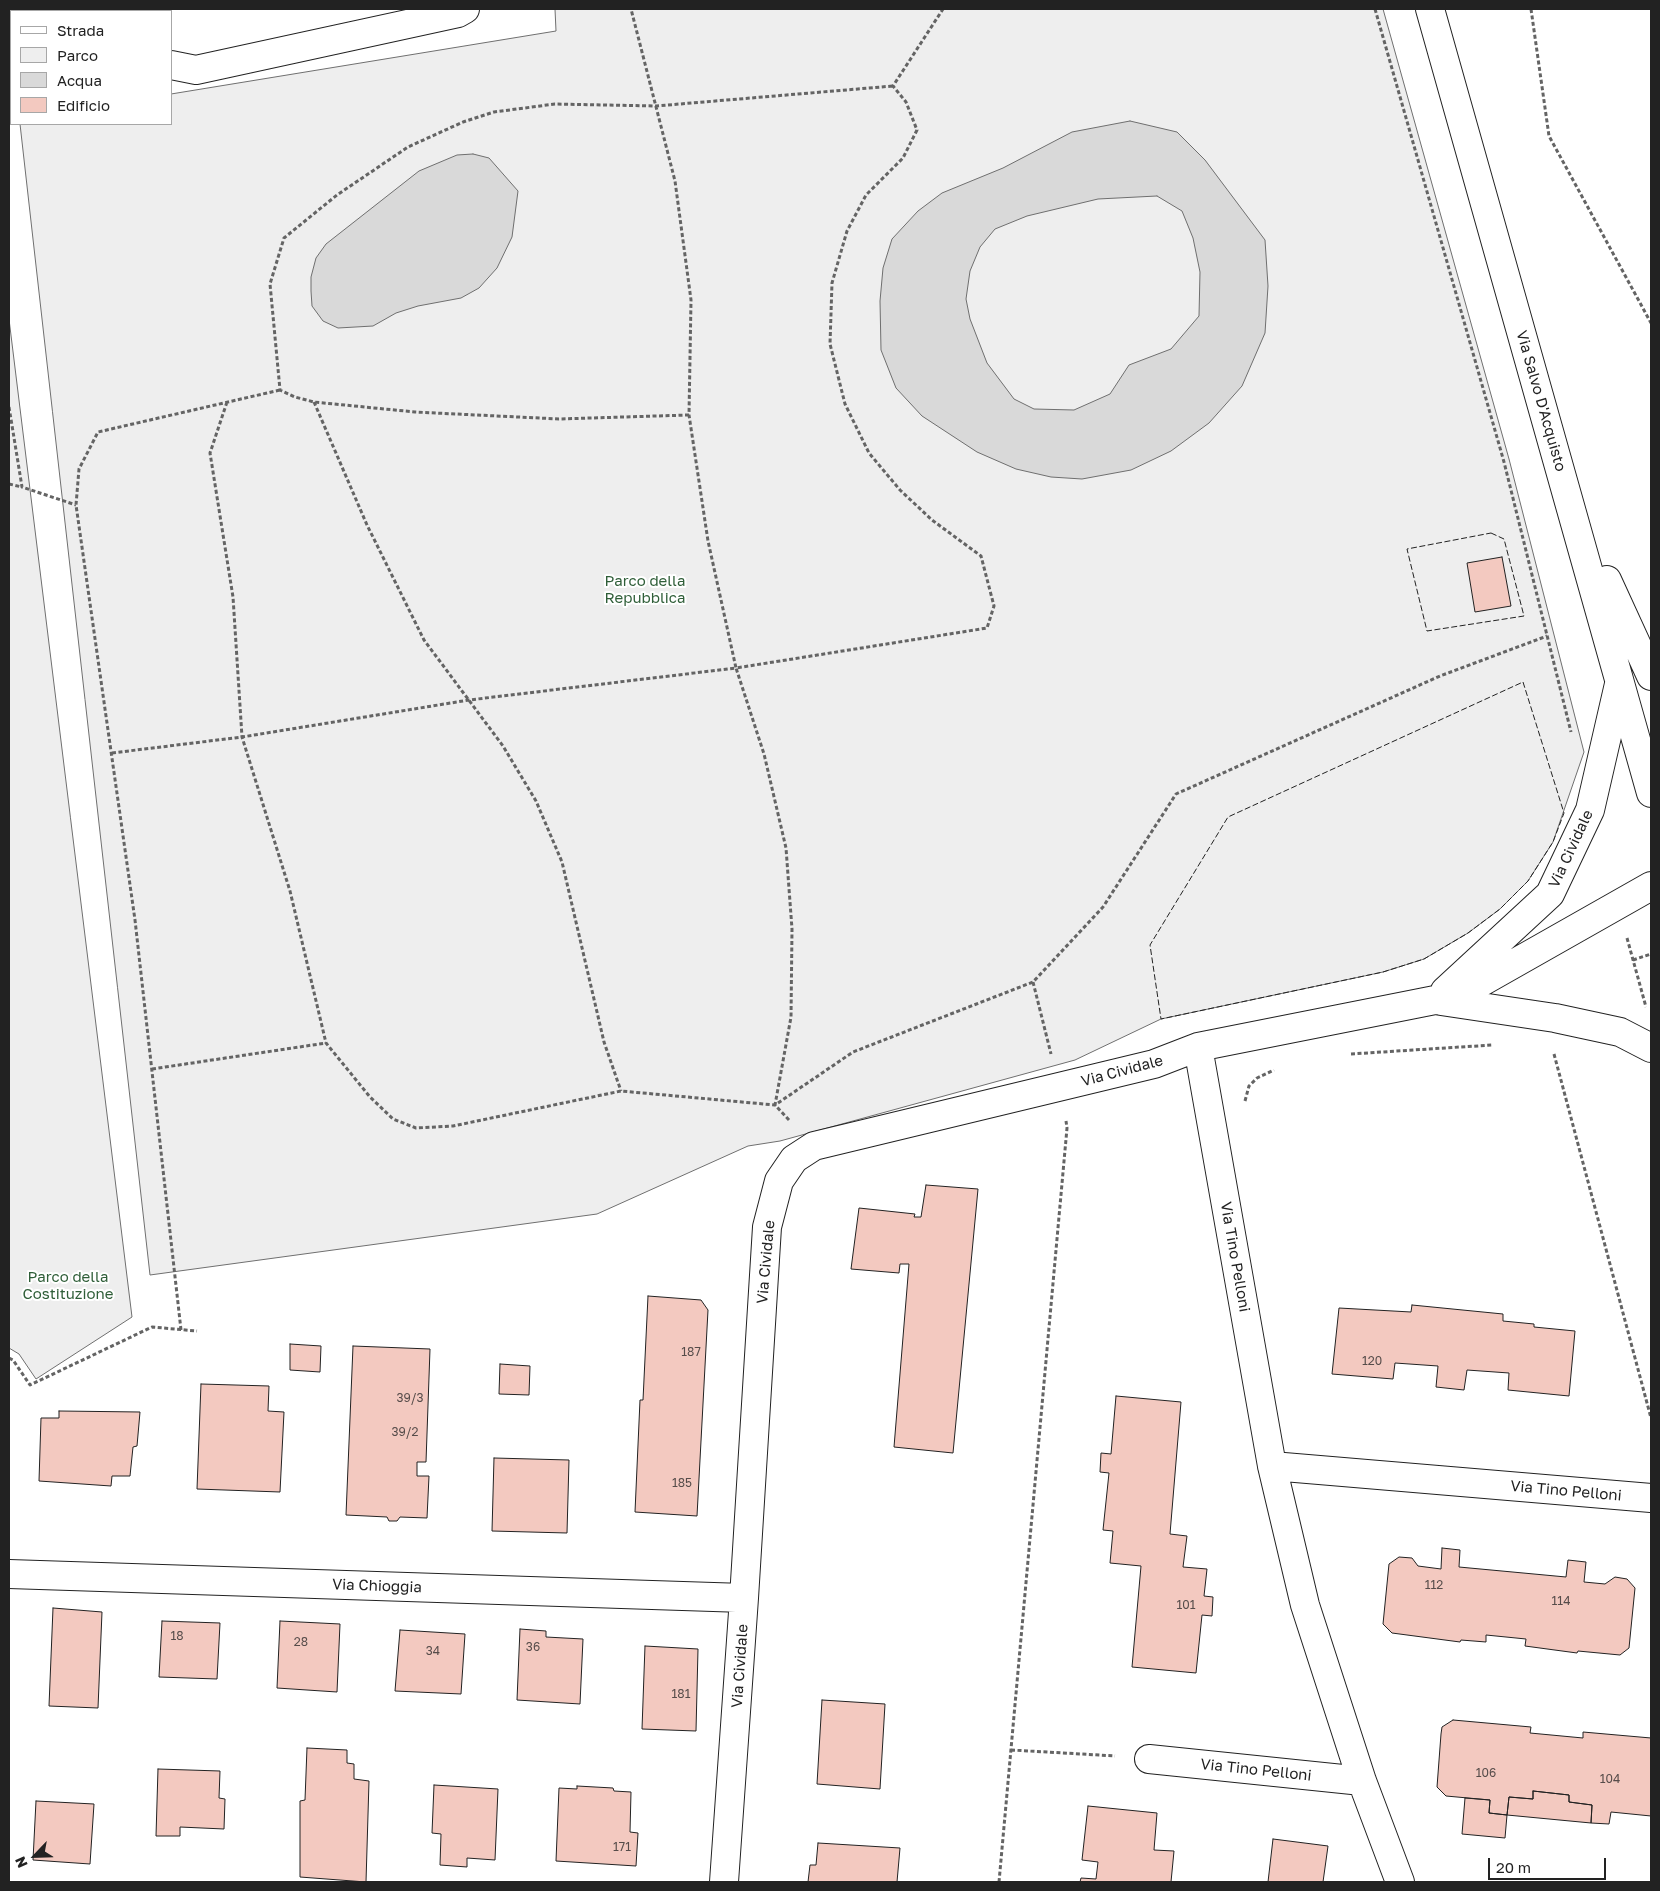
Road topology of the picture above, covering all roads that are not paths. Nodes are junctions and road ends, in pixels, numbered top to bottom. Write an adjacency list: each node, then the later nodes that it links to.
1 (465, 9): 3 (street)
2 (1430, 9): 5 (street, Via Salvo D'Acquisto)
3 (416, 16): 4 (street)
4 (172, 65)
5 (1559, 466): 6 (street); 7 (street, Via Salvo D'Acquisto)
6 (1651, 676)
7 (1620, 680): 8 (street, Via Salvo D'Acquisto); 10 (street, Via Cividale)
8 (1651, 793)
9 (1651, 886): 10 (street, Via Cividale)
10 (1435, 1000): 11 (street, Via Cividale); 12 (street, Via Cividale)
11 (1198, 1048): 13 (street, Via Tino Pelloni); 16 (street, Via Cividale)
12 (1651, 1048)
13 (1272, 1466): 14 (street, Via Tino Pelloni); 18 (street, Via Tino Pelloni)
14 (1651, 1498)
15 (9, 1574): 16 (street, Via Chioggia)
16 (744, 1598): 19 (street, Via Cividale)
17 (1149, 1758): 18 (street, Via Tino Pelloni)
18 (1362, 1781): 20 (street, Via Tino Pelloni)
19 (724, 1882)
20 (1400, 1882)

